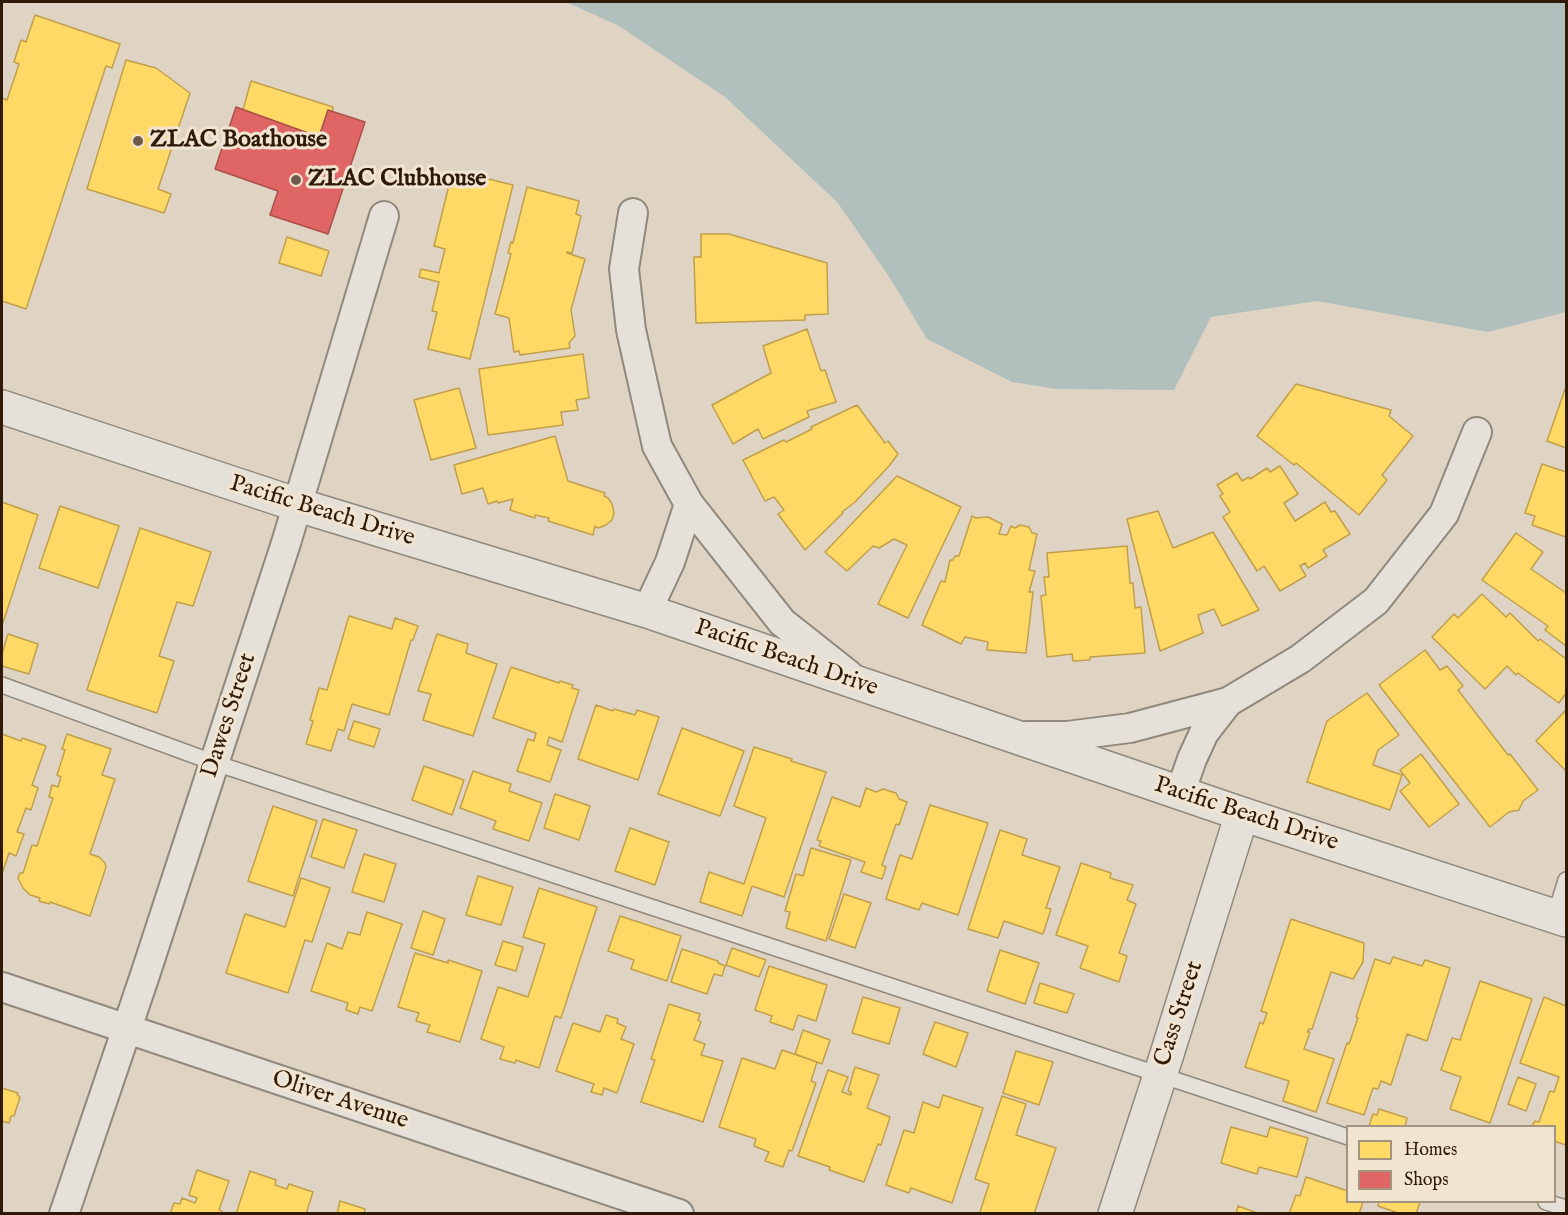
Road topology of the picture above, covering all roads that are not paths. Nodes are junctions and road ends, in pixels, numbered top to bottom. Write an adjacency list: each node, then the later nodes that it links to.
1 (633, 213): 5 (street)
2 (384, 216): 6 (street, Dawes Street)
3 (2, 407): 6 (street, Pacific Beach Drive)
4 (1477, 432): 10 (street)
5 (689, 504): 7 (street); 9 (street)
6 (298, 506): 7 (street, Pacific Beach Drive); 12 (street, Dawes Street)
7 (647, 611): 9 (street, Pacific Beach Drive)
8 (2, 685): 12 (lane)
9 (862, 685): 11 (street, Pacific Beach Drive)
10 (1228, 702): 11 (street); 13 (street)
11 (1008, 735): 13 (street, Pacific Beach Drive)
12 (215, 763): 18 (street, Dawes Street); 19 (lane)
13 (1180, 793): 14 (street, Pacific Beach Drive)
14 (1242, 814): 16 (street, Pacific Beach Drive); 19 (street, Cass Street)
15 (1566, 880): 16 (lane)
16 (1561, 918)
17 (2, 987): 18 (street, Oliver Avenue)
18 (127, 1029): 23 (street, Dawes Street); 24 (street, Oliver Avenue)
19 (1160, 1077): 20 (lane); 25 (street, Cass Street)
20 (1346, 1137)
21 (1548, 1203): 22 (lane)
22 (1566, 1208)
23 (64, 1214)
24 (679, 1214)
25 (1116, 1214)

